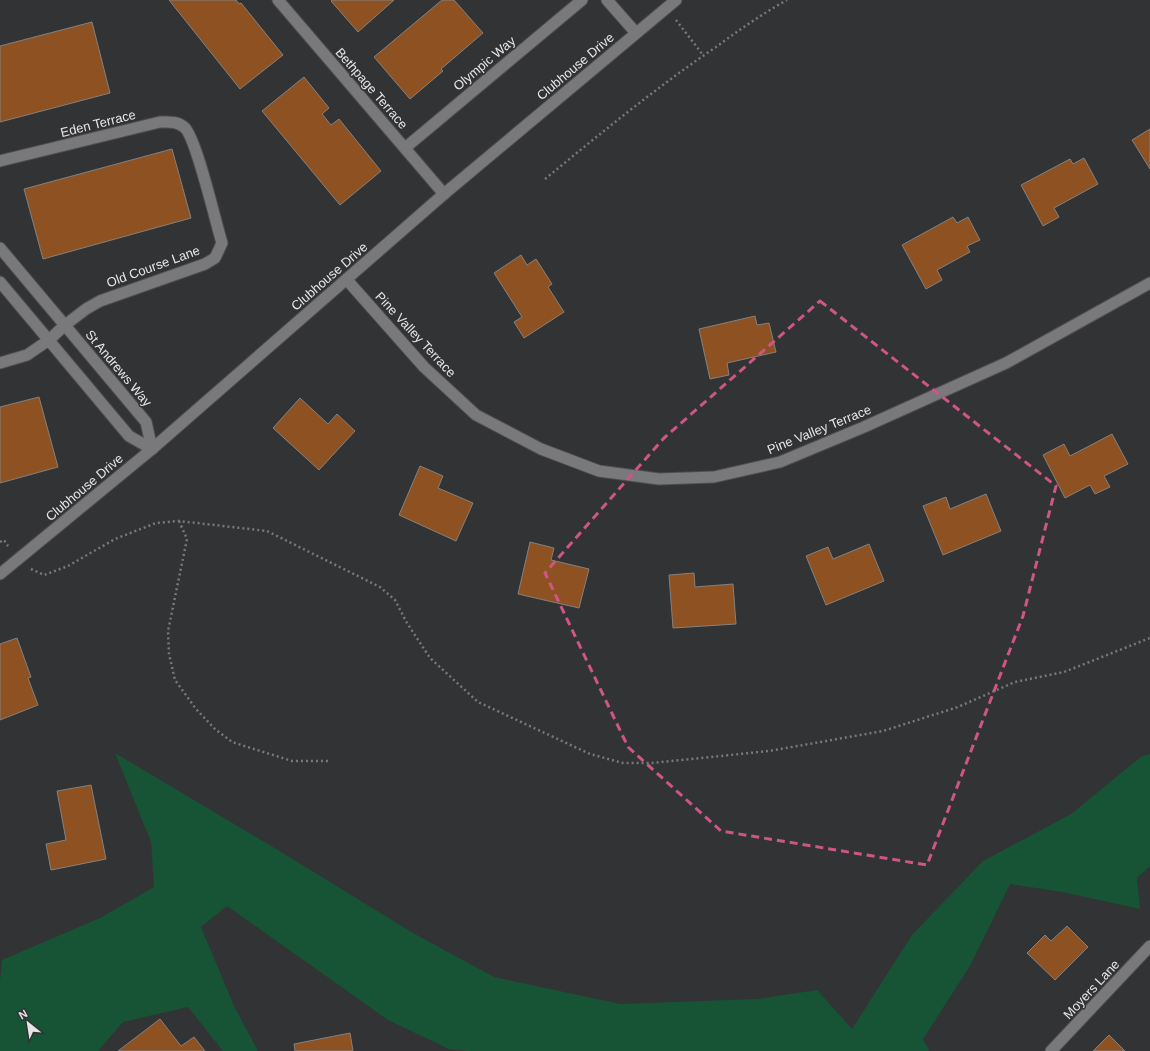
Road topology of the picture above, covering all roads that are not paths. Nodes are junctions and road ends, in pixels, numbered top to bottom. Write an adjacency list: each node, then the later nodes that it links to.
1 (278, 0): 7 (street, Bethpage Terrace)
2 (582, 0): 7 (street, Olympic Way)
3 (607, 0): 5 (street)
4 (676, 0): 5 (street, Clubhouse Drive)
5 (636, 33): 9 (street, Clubhouse Drive)
6 (194, 143): 8 (street, Eden Terrace); 14 (street, Old Course Lane)
7 (405, 148): 9 (street, Bethpage Terrace)
8 (0, 161)
9 (444, 194): 11 (street, Clubhouse Drive)
10 (0, 248): 14 (street, St Andrews Way)
11 (347, 280): 13 (street, Pine Valley Terrace); 17 (street, Clubhouse Drive)
12 (0, 282): 15 (street)
13 (1150, 283)
14 (65, 325): 15 (street, Old Course Lane); 17 (street, St Andrews Way)
15 (49, 340): 16 (street, Old Course Lane); 17 (street)
16 (0, 363)
17 (152, 449): 18 (street, Clubhouse Drive)
18 (0, 574)
19 (1150, 946): 20 (street, Moyers Lane)
20 (1051, 1051)

